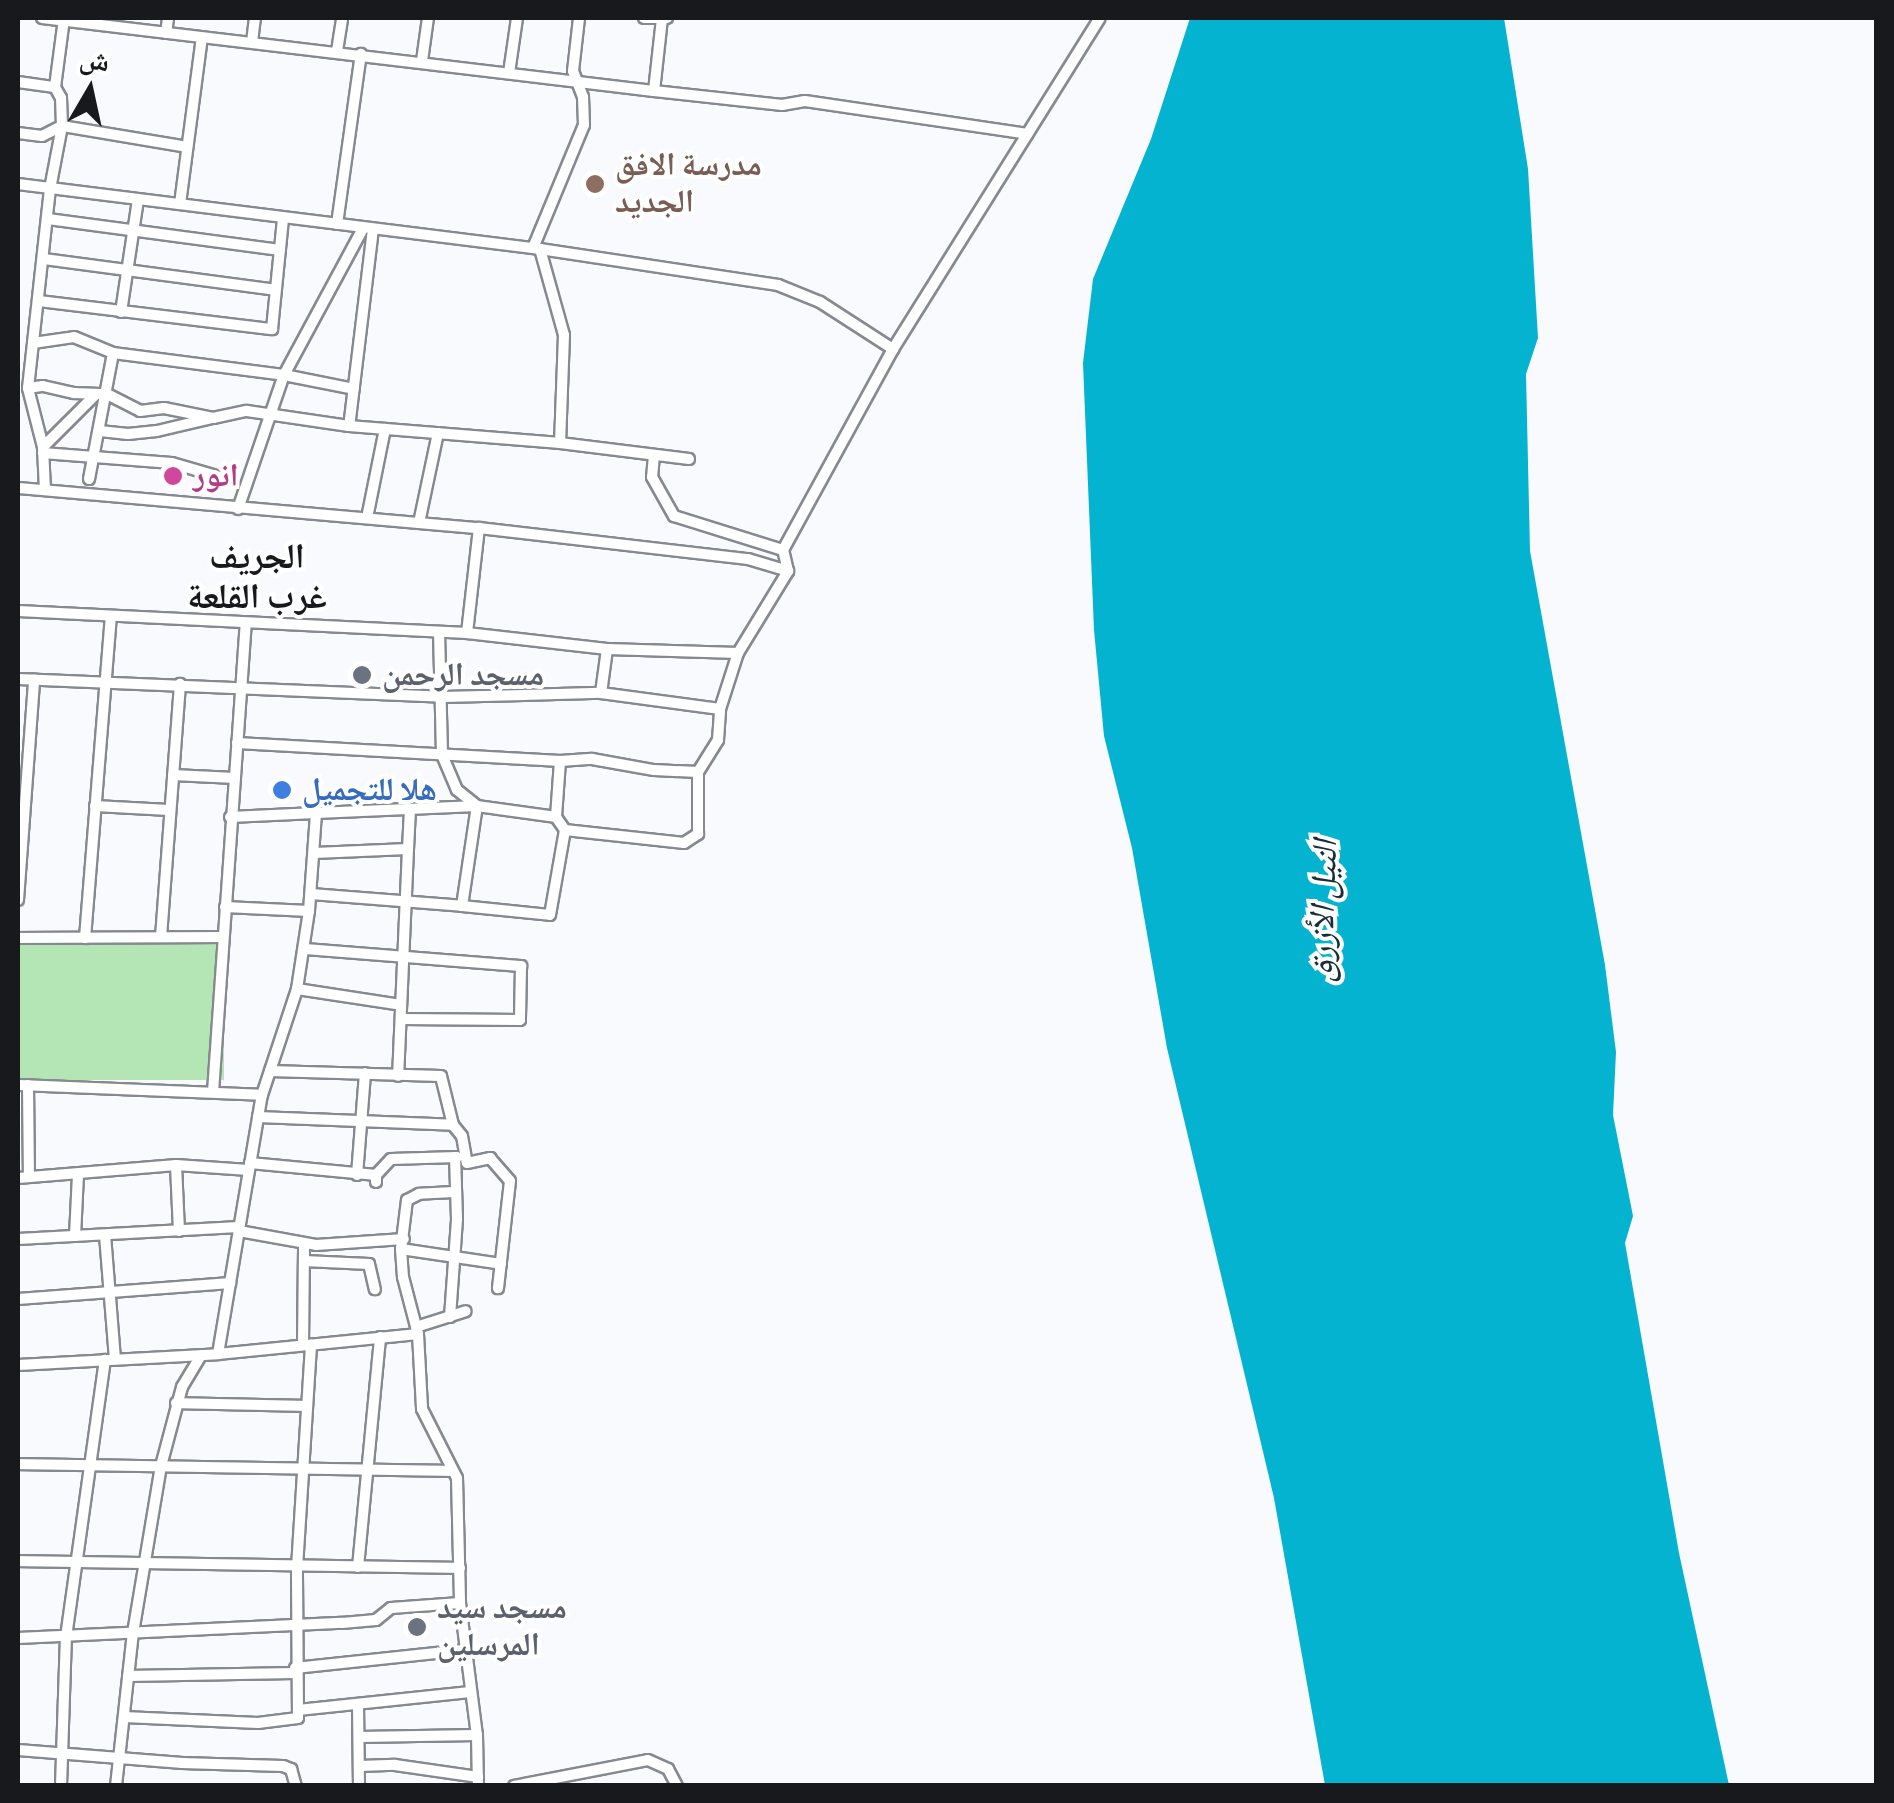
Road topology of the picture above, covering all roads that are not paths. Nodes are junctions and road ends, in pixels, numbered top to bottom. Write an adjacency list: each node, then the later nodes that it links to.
1 (42, 18): 12 (street)
2 (168, 18): 13 (street)
3 (255, 18): 15 (street)
4 (342, 18): 16 (street)
5 (428, 18): 18 (street)
6 (517, 18): 19 (street)
7 (578, 18): 20 (street)
8 (644, 18): 9 (street)
9 (664, 18): 23 (street)
10 (82, 19): 12 (street); 13 (street)
11 (1096, 19): 26 (street)
12 (64, 20): 22 (street)
13 (166, 32): 14 (street)
14 (202, 38): 15 (street); 27 (street)
15 (252, 42): 16 (street)
16 (337, 51): 17 (street)
17 (362, 54): 18 (street); 34 (street)
18 (422, 61): 19 (street)
19 (509, 73): 20 (street)
20 (574, 80): 23 (street); 37 (street)
21 (18, 82): 22 (street)
22 (55, 87): 24 (street)
23 (654, 91): 26 (street)
24 (62, 126): 25 (street); 27 (street); 29 (street)
25 (18, 132)
26 (1028, 134): 45 (street)
27 (187, 146): 31 (street)
28 (18, 184): 29 (street)
29 (50, 189): 30 (street); 33 (street)
30 (138, 199): 31 (street); 36 (street)
31 (180, 204): 32 (street)
32 (283, 218): 34 (street); 38 (street)
33 (48, 219): 36 (street); 39 (street)
34 (337, 224): 35 (street)
35 (368, 228): 37 (street); 47 (street); 49 (street)
36 (132, 230): 38 (street); 40 (street)
37 (537, 249): 45 (street); 57 (street)
38 (280, 250): 41 (street)
39 (44, 259): 40 (street); 42 (street)
40 (126, 269): 41 (street); 43 (street)
41 (275, 290): 43 (street)
42 (38, 300): 43 (street); 44 (street)
43 (122, 312)
44 (34, 343): 46 (street); 48 (street)
45 (893, 350): 70 (street)
46 (113, 353): 47 (street); 50 (street)
47 (284, 375): 49 (street); 51 (street)
48 (28, 388): 50 (street); 58 (street)
49 (354, 389): 53 (street)
50 (102, 394): 52 (street); 55 (street); 58 (street)
51 (271, 412): 52 (street); 53 (street); 66 (street)
52 (214, 418): 55 (street)
53 (349, 426): 54 (street)
54 (385, 429): 56 (street); 67 (street)
55 (100, 430): 59 (street)
56 (438, 433): 57 (street); 68 (street)
57 (560, 443): 60 (street)
58 (43, 450): 59 (street); 65 (street)
59 (94, 454): 62 (street); 63 (street)
60 (654, 455): 61 (street); 70 (street)
61 (690, 460)
62 (89, 480)
63 (230, 480)
64 (18, 488): 65 (street)
65 (45, 490): 66 (street)
66 (238, 509): 67 (street)
67 (367, 518): 68 (street)
68 (418, 522): 69 (street)
69 (479, 528): 71 (street); 76 (street)
70 (783, 550): 71 (street)
71 (788, 570): 78 (street)
72 (18, 612): 73 (street)
73 (110, 616): 74 (street); 81 (street)
74 (246, 624): 75 (street); 83 (street)
75 (439, 632): 76 (street); 85 (street)
76 (467, 632): 77 (street)
77 (606, 649): 78 (street); 84 (street)
78 (738, 652): 86 (street)
79 (18, 679): 80 (street)
80 (34, 680): 81 (street); 90 (street)
81 (105, 680): 82 (street); 94 (street)
82 (180, 684): 83 (street); 92 (street)
83 (242, 688): 85 (street); 87 (street)
84 (601, 693): 85 (street); 86 (street)
85 (444, 697): 88 (street)
86 (720, 709): 91 (street)
87 (237, 743): 88 (street); 93 (street)
88 (442, 754): 89 (street); 95 (street)
89 (560, 762): 91 (street); 99 (street)
90 (22, 768): 104 (street)
91 (698, 772): 101 (street)
92 (173, 775): 93 (street); 97 (street)
93 (234, 778): 100 (street)
94 (95, 806): 97 (street); 114 (street)
95 (476, 806): 96 (street); 99 (street); 109 (street)
96 (410, 809): 98 (street); 102 (street)
97 (169, 810): 111 (street)
98 (316, 813): 100 (street); 103 (street)
99 (556, 816): 101 (street)
100 (230, 817): 108 (street)
101 (565, 830): 109 (street)
102 (408, 849): 103 (street); 107 (street)
103 (314, 853): 105 (street)
104 (19, 871): 106 (street)
105 (311, 894): 107 (street); 110 (street)
106 (18, 900)
107 (406, 902): 109 (street); 116 (street)
108 (226, 906): 110 (street); 112 (street)
109 (462, 906)
110 (309, 911): 115 (street)
111 (161, 937): 112 (street); 114 (street)
112 (223, 937): 124 (street)
113 (18, 938): 114 (street)
114 (85, 938)
115 (304, 949): 116 (street); 117 (street)
116 (403, 954): 118 (street); 119 (street)
117 (298, 989): 118 (street); 120 (street)
118 (402, 1005): 119 (street)
119 (402, 1019): 122 (street)
120 (270, 1071): 121 (street); 125 (street)
121 (365, 1073): 122 (street); 127 (street)
122 (398, 1076): 129 (street)
123 (23, 1085): 124 (street); 128 (street)
124 (212, 1092): 125 (street)
125 (262, 1095): 126 (street)
126 (258, 1117): 127 (street); 132 (street)
127 (361, 1122): 129 (street); 133 (street)
128 (23, 1124): 135 (street)
129 (453, 1125): 130 (street)
130 (459, 1157): 133 (street); 136 (street); 146 (street)
131 (176, 1166): 132 (street); 134 (street); 138 (street)
132 (250, 1166): 133 (street); 137 (street)
133 (357, 1174)
134 (78, 1175): 135 (street); 140 (street)
135 (23, 1178)
136 (454, 1192): 143 (street); 144 (street)
137 (239, 1229): 138 (street); 142 (street); 147 (street)
138 (179, 1230): 139 (street)
139 (105, 1234): 140 (street); 150 (street)
140 (76, 1236): 141 (street)
141 (18, 1240)
142 (304, 1244): 143 (street); 145 (street)
143 (403, 1244): 144 (street); 154 (street)
144 (454, 1256): 146 (street); 153 (street)
145 (304, 1261): 149 (street); 156 (street)
146 (501, 1264): 148 (street)
147 (230, 1282): 150 (street); 158 (street)
148 (498, 1288)
149 (374, 1289)
150 (110, 1292): 151 (street); 159 (street)
151 (18, 1299)
152 (466, 1311): 153 (street)
153 (450, 1317): 154 (street)
154 (417, 1330): 155 (street); 168 (street)
155 (380, 1337): 156 (street); 167 (street)
156 (307, 1345): 158 (street); 162 (street)
157 (201, 1354): 158 (street); 159 (street); 161 (street)
158 (218, 1354)
159 (110, 1360): 160 (street); 164 (street)
160 (18, 1364)
161 (176, 1404): 162 (street); 165 (street)
162 (304, 1406): 166 (street)
163 (18, 1464): 164 (street)
164 (91, 1465): 165 (street); 170 (street)
165 (161, 1466): 166 (street); 171 (street)
166 (303, 1469): 167 (street); 173 (street)
167 (366, 1470): 168 (street); 172 (street)
168 (452, 1471): 174 (street)
169 (18, 1561): 170 (street)
170 (76, 1563): 171 (street); 178 (street)
171 (142, 1566): 173 (street); 177 (street)
172 (358, 1567): 173 (street); 174 (street)
173 (297, 1568): 176 (street)
174 (460, 1568): 175 (street)
175 (460, 1603): 176 (street); 180 (street)
176 (296, 1624): 177 (street); 181 (street)
177 (133, 1633): 178 (street); 182 (street)
178 (66, 1636): 179 (street); 190 (street)
179 (18, 1638)
180 (464, 1650): 181 (street); 183 (street)
181 (294, 1671): 182 (street); 185 (street)
182 (128, 1676): 186 (street)
183 (470, 1692): 184 (street); 187 (street)
184 (358, 1704): 185 (street); 188 (street)
185 (298, 1710): 186 (street)
186 (124, 1717): 191 (street)
187 (477, 1735): 188 (street); 193 (street)
188 (359, 1737): 192 (street)
189 (18, 1750): 190 (street)
190 (63, 1752): 191 (street); 194 (street)
191 (119, 1756): 195 (street); 196 (street)
192 (359, 1766): 193 (street); 197 (street)
193 (478, 1782)
194 (62, 1786)
195 (116, 1786)
196 (296, 1786)
197 (360, 1786)
198 (514, 1786): 199 (street)
199 (677, 1786)

